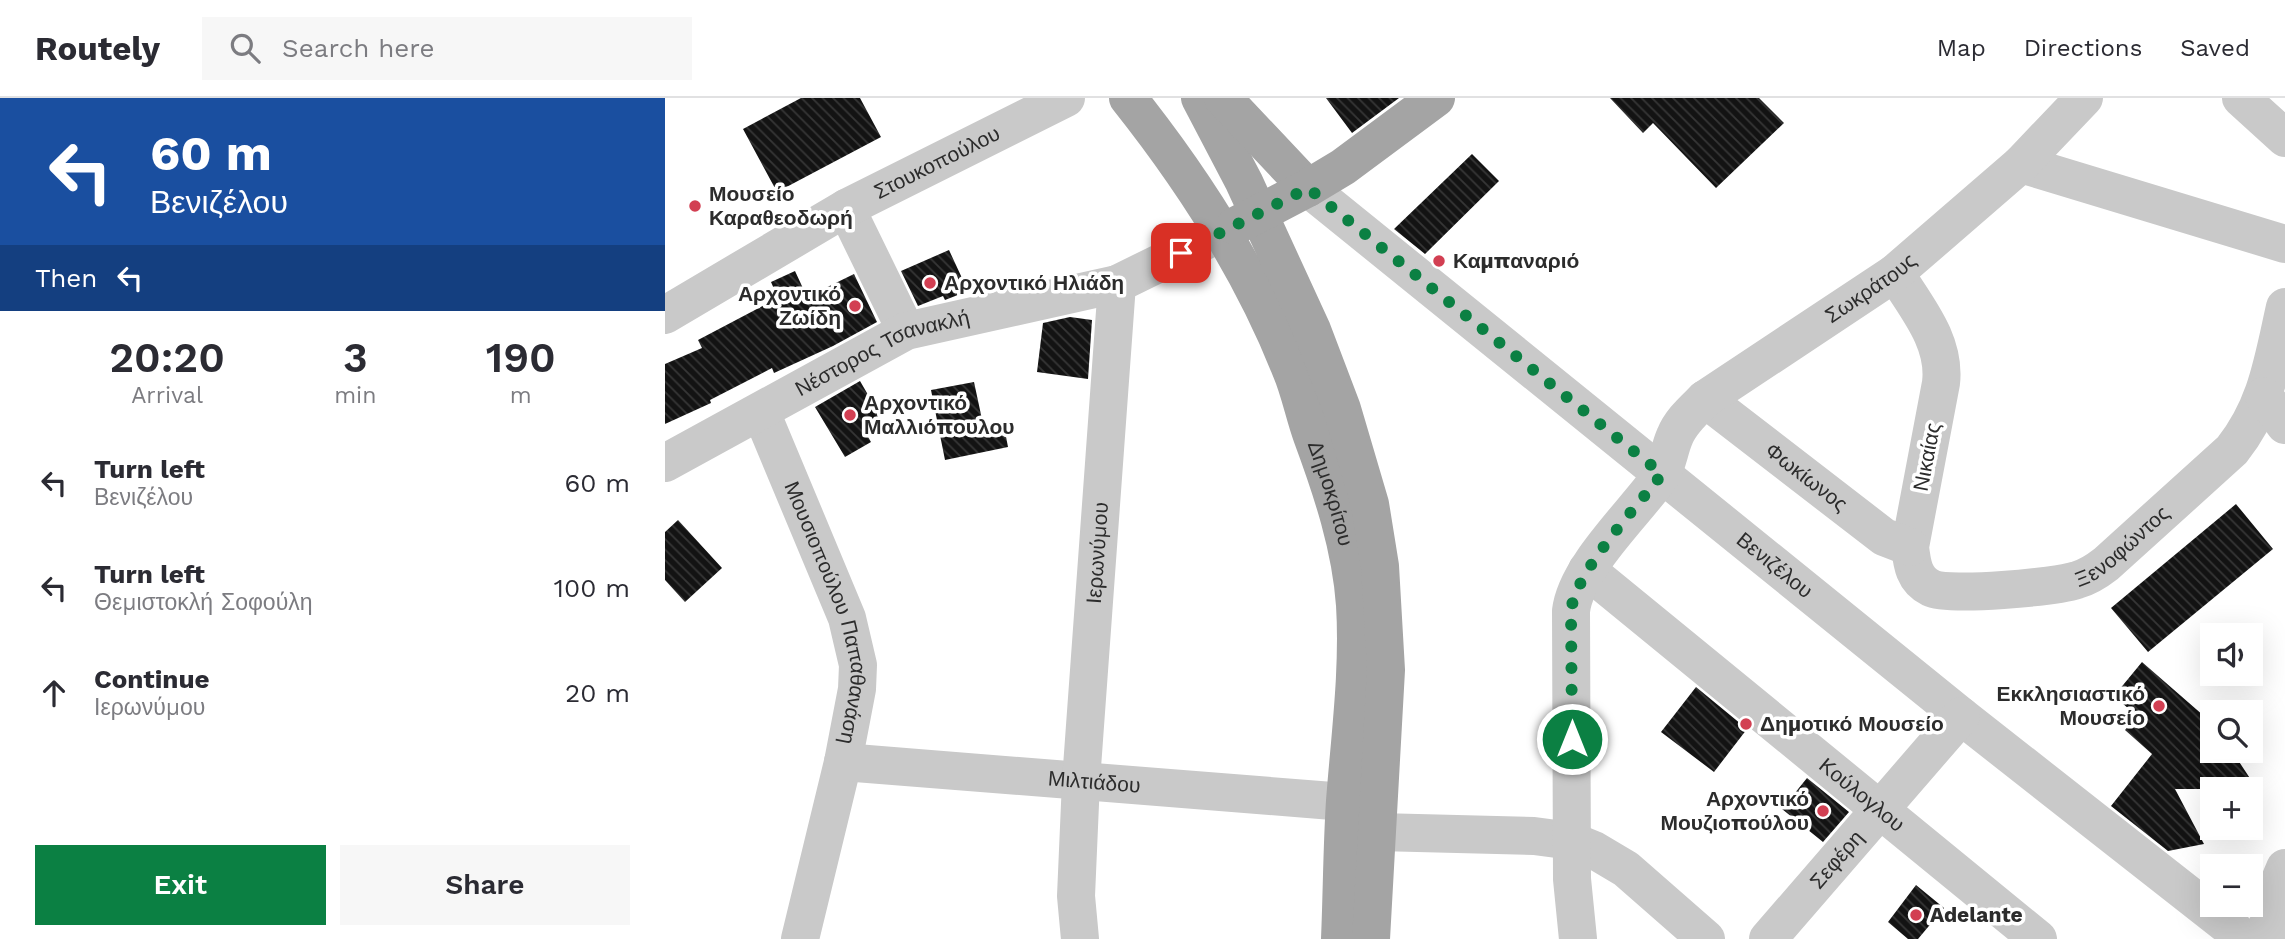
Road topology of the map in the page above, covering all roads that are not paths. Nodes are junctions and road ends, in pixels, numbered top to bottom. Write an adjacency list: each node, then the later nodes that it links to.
1 (1066, 98): 11 (street, Στουκοπούλου)
2 (1128, 98): 13 (main road, Δημοκρίτου)
3 (1201, 98): 12 (main road, Δημοκρίτου)
4 (1223, 98): 10 (main road)
5 (1436, 98): 10 (main road)
6 (2084, 98): 9 (street, Σωκράτους)
7 (2242, 98): 8 (street)
8 (2285, 138)
9 (2021, 164): 14 (street); 15 (street, Σωκράτους)
10 (1308, 188): 12 (main road); 24 (street, Βενιζέλου)
11 (846, 208): 18 (street, Στουκοπούλου); 19 (street)
12 (1259, 214): 13 (main road); 33 (main road, Δημοκρίτου)
13 (1223, 232): 16 (street); 31 (main road, Δημοκρίτου)
14 (2285, 244)
15 (1895, 273): 20 (street, Σωκράτους); 25 (street, Νικαίας)
16 (1118, 284): 19 (street, Νέστορος Τσανακλή); 30 (street, Ιερωνύμου)
17 (2285, 307): 21 (street, Ξενοφώντος)
18 (665, 316)
19 (906, 331): 22 (street, Νέστορος Τσανακλή)
20 (1706, 399): 24 (street, Σωκράτους); 25 (street, Φωκίωνος)
21 (2275, 411): 27 (street, Ξενοφώντος)
22 (761, 412): 23 (street, Νέστορος Τσανακλή); 29 (street, Μουσιοπούλου Παπαθανάση)
23 (665, 463)
24 (1662, 474): 26 (street, Σωκράτους); 28 (street, Βενιζέλου)
25 (1910, 547): 27 (street, Νικαίας)
26 (1587, 570): 32 (street, Κούλογλου); 34 (street, Σωκράτους)
27 (1989, 590)
28 (1961, 716): 32 (street, Σεφέρη); 44 (street, Βενιζέλου)
29 (843, 762): 30 (street, Μιλτιάδου); 36 (street, Μουσιοπούλου Παπαθανάση)
30 (1081, 781): 31 (street, Μιλτιάδου); 37 (street, Ιερωνύμου)
31 (1345, 802): 38 (main road, Δημοκρίτου)
32 (1878, 809): 42 (street, Σεφέρη); 43 (street, Κούλογλου)
33 (1378, 832): 34 (street); 39 (main road, Δημοκρίτου)
34 (1572, 841): 40 (street, Σωκράτους); 41 (street)
35 (2285, 868): 45 (street)
36 (800, 939)
37 (1080, 939)
38 (1340, 939)
39 (1371, 939)
40 (1578, 939)
41 (1706, 939)
42 (1768, 939)
43 (2038, 939)
44 (2245, 939)
45 (2268, 939)

